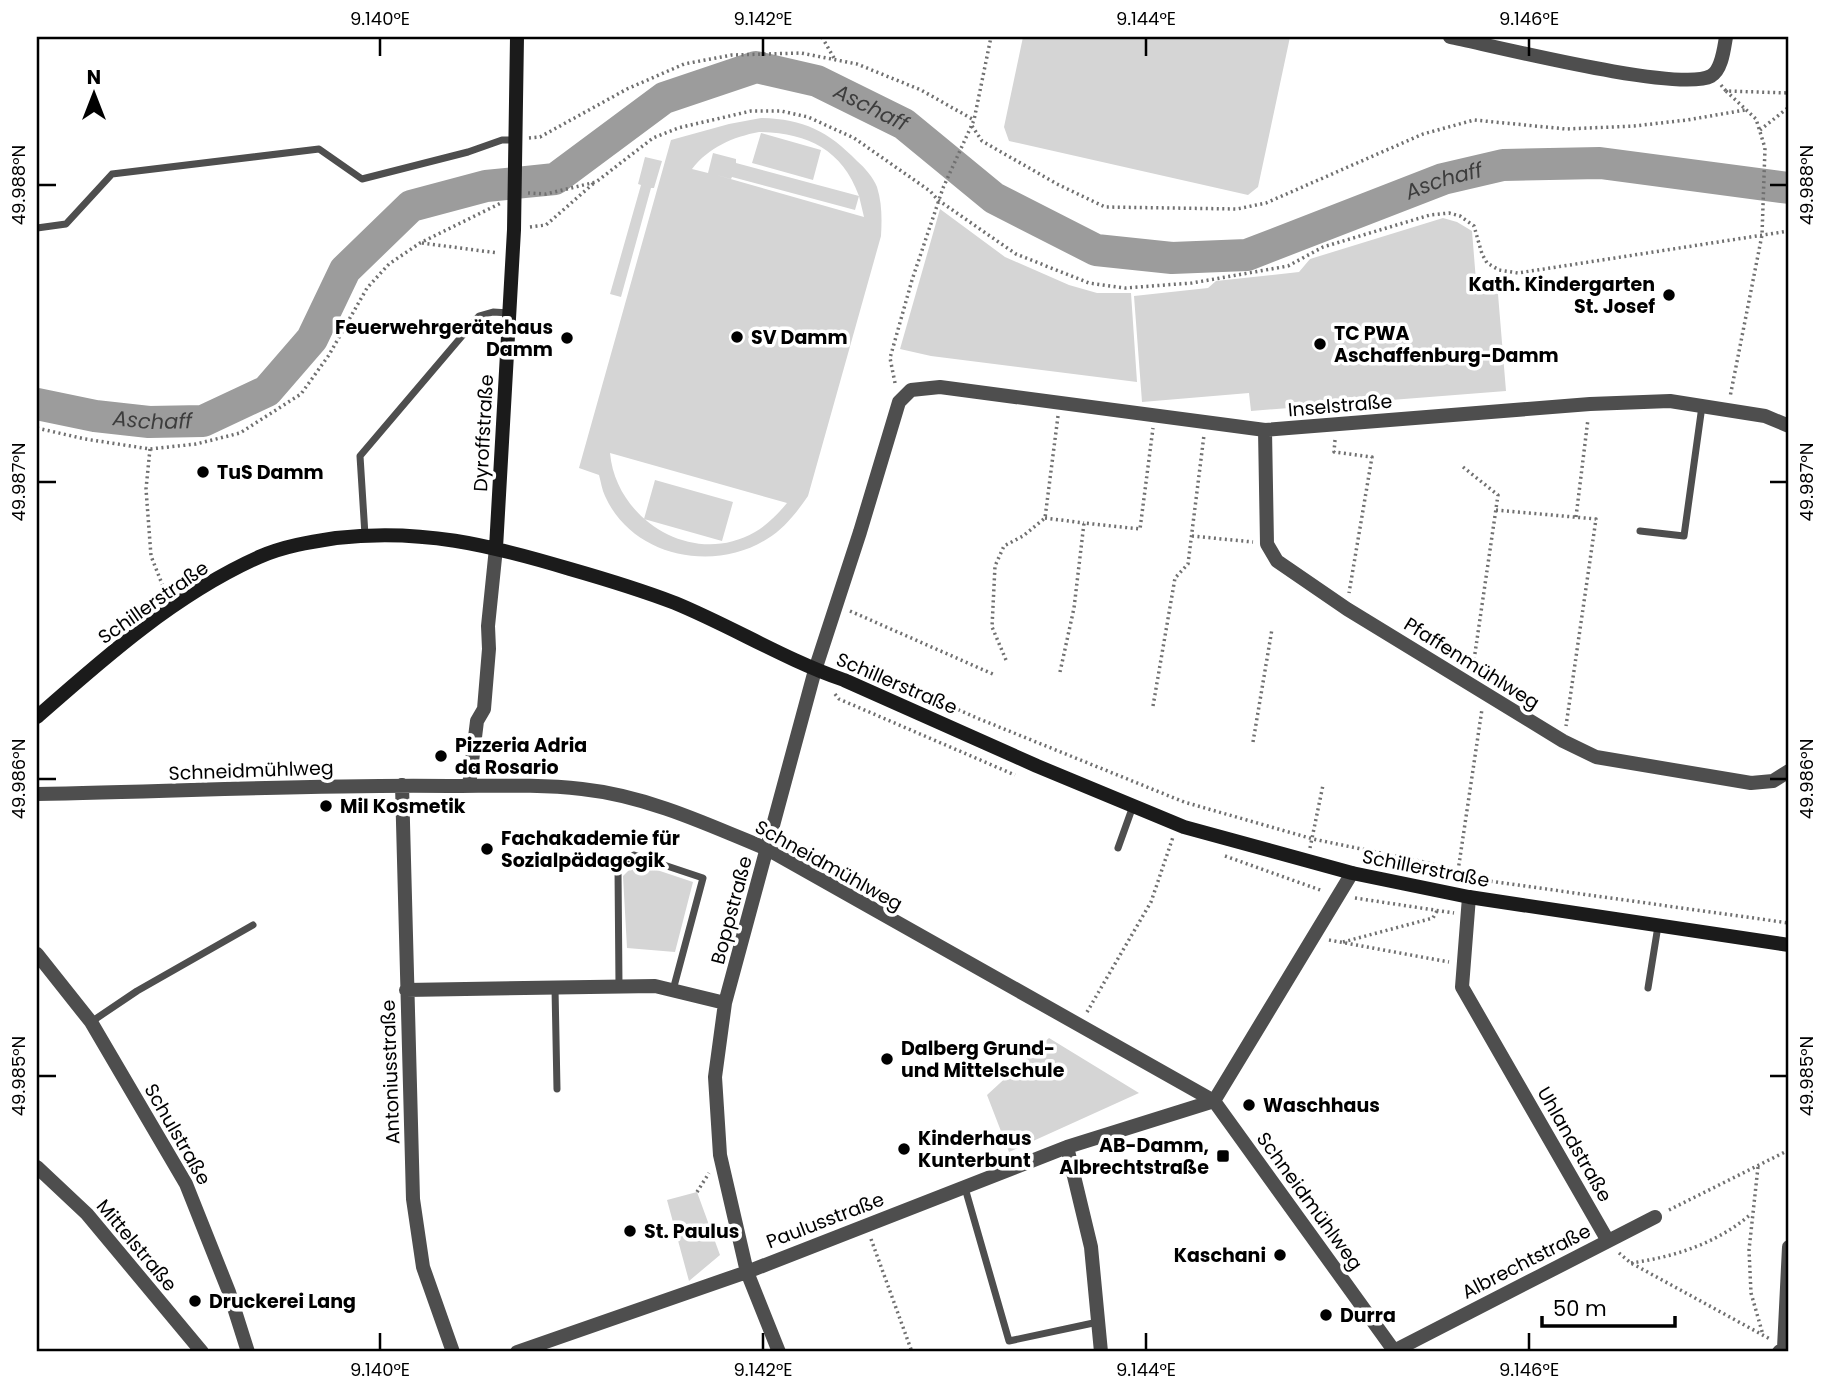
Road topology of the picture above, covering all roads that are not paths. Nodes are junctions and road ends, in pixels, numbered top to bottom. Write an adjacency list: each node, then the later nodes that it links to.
1 (517, 37): 4 (main road, Dyroffstraße)
2 (1450, 37): 3 (street)
3 (1726, 37)
4 (516, 140): 5 (lane); 6 (main road, Dyroffstraße)
5 (37, 228)
6 (509, 313): 12 (lane); 13 (main road, Dyroffstraße)
7 (899, 402): 10 (street, Inselstraße); 14 (street, Boppstraße)
8 (1702, 406): 9 (street, Inselstraße); 10 (street, Inselstraße); 11 (lane)
9 (1789, 426)
10 (1265, 430): 16 (street, Pfaffenmühlweg)
11 (1640, 531)
12 (365, 535): 13 (main road, Schillerstraße); 15 (main road, Schillerstraße)
13 (495, 548): 14 (main road, Schillerstraße); 18 (street, Dyroffstraße)
14 (815, 670): 20 (main road, Schillerstraße); 22 (street, Boppstraße)
15 (37, 717)
16 (1789, 771)
17 (402, 785): 18 (street, Schneidmühlweg); 19 (street, Schneidmühlweg); 32 (street, Antoniusstraße)
18 (469, 786): 22 (street, Schneidmühlweg)
19 (37, 794)
20 (1133, 806): 21 (lane); 23 (main road, Schillerstraße)
21 (1118, 848)
22 (767, 849): 34 (street, Boppstraße); 37 (street, Schneidmühlweg)
23 (1352, 873): 24 (main road, Schillerstraße); 37 (street)
24 (1455, 894): 26 (main road, Schillerstraße); 42 (street, Uhlandstraße)
25 (253, 925): 35 (lane)
26 (1658, 925): 27 (main road, Schillerstraße); 31 (lane)
27 (1789, 945)
28 (37, 954): 35 (street, Schulstraße)
29 (619, 986): 30 (street); 33 (street); 33 (lane)
30 (555, 987): 32 (street); 36 (lane)
31 (1648, 988)
32 (406, 990): 49 (street, Antoniusstraße)
33 (673, 990): 34 (street)
34 (725, 1003): 44 (street, Boppstraße)
35 (91, 1022): 48 (street, Schulstraße)
36 (557, 1089)
37 (1214, 1101): 38 (street, Paulusstraße); 53 (street, Schneidmühlweg)
38 (1067, 1147): 40 (street, Paulusstraße); 45 (street)
39 (37, 1167): 47 (street, Mittelstraße)
40 (965, 1187): 44 (street, Paulusstraße); 45 (lane)
41 (1655, 1217): 42 (street, Albrechtstraße)
42 (1608, 1241): 53 (street, Albrechtstraße)
43 (1789, 1247): 46 (street)
44 (747, 1272): 50 (street, Paulusstraße); 51 (street, Boppstraße)
45 (1098, 1322): 52 (street)
46 (1784, 1350)
47 (202, 1352)
48 (248, 1352)
49 (453, 1352)
50 (517, 1352)
51 (779, 1352)
52 (1101, 1352)
53 (1394, 1352)

